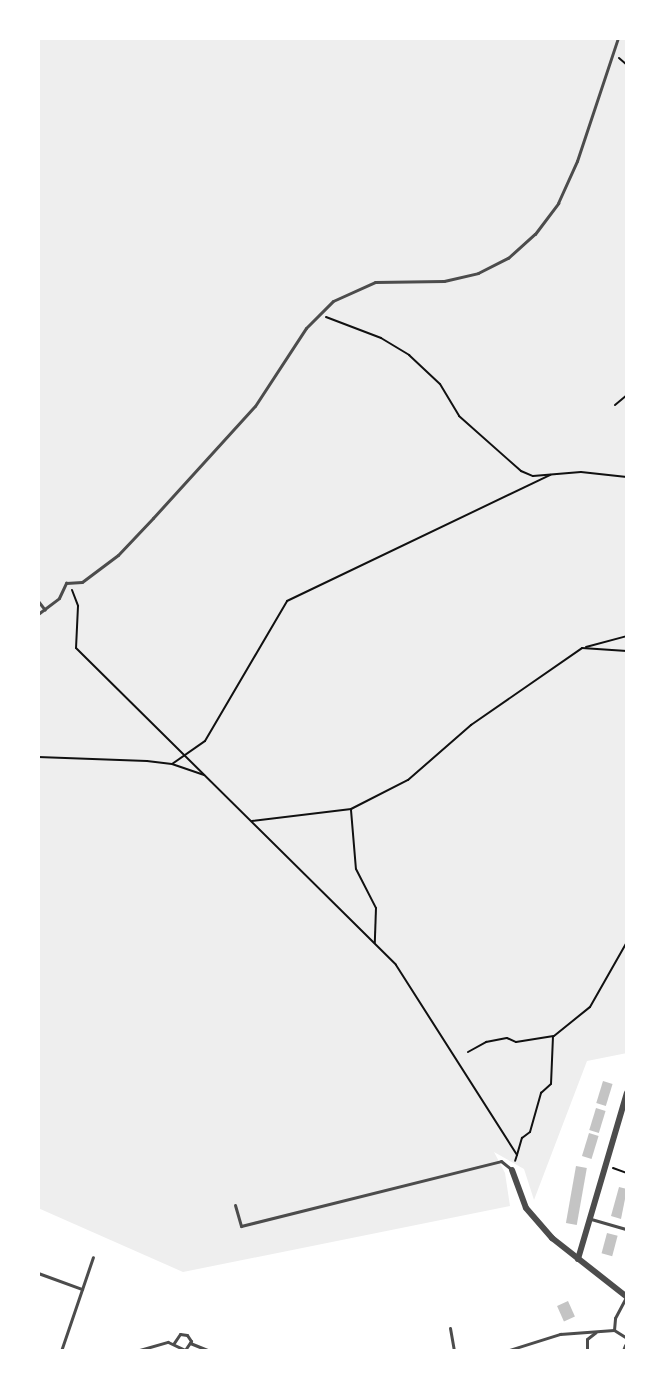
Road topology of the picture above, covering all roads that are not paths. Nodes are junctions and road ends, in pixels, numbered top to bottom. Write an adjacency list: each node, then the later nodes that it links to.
1 (618, 38): 3 (lane)
2 (38, 601): 3 (lane)
3 (45, 610): 4 (lane)
4 (38, 614)
5 (627, 1093): 6 (street)
6 (624, 1116): 9 (street)
7 (512, 1170): 8 (lane); 12 (street)
8 (235, 1205)
9 (591, 1219): 10 (lane); 12 (street)
10 (627, 1229)
11 (93, 1257): 14 (lane)
12 (578, 1259): 15 (street)
13 (38, 1273): 14 (lane)
14 (82, 1289): 22 (lane)
15 (627, 1297): 18 (lane)
16 (450, 1328): 26 (lane)
17 (599, 1330): 18 (lane); 27 (lane); 28 (lane)
18 (614, 1330): 19 (lane)
19 (627, 1338)
20 (174, 1343): 21 (lane); 23 (lane); 24 (lane)
21 (190, 1343): 24 (lane); 25 (lane)
22 (61, 1351)
23 (136, 1351)
24 (180, 1351)
25 (210, 1351)
26 (454, 1351)
27 (506, 1351)
28 (587, 1351)

